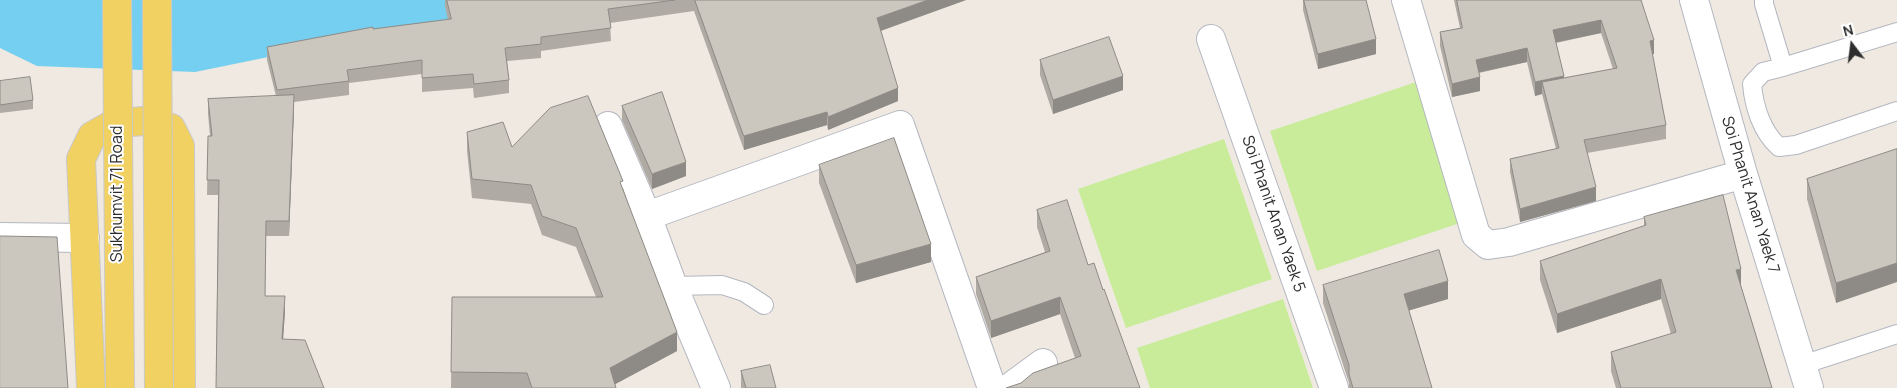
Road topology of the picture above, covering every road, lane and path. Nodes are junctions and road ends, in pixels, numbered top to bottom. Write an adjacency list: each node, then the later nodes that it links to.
1 (117, 0): 21 (main road, Sukhumvit 71 Road, bridge)
2 (157, 0): 22 (main road, bridge)
3 (1406, 0): 11 (street)
4 (1694, 0): 11 (street, Soi Phanit Anan Yaek 7)
5 (1764, 0): 8 (lane)
6 (1897, 32): 8 (lane)
7 (1212, 39): 27 (street, Soi Phanit Anan Yaek 5)
8 (1783, 66): 9 (lane)
9 (1897, 111)
10 (608, 126): 12 (street)
11 (1743, 174): 19 (street, Soi Phanit Anan Yaek 7)
12 (647, 216): 15 (street); 25 (street)
13 (0, 238): 14 (street)
14 (85, 238): 20 (main road); 23 (main road)
15 (673, 286): 16 (lane); 24 (street)
16 (764, 305)
17 (1897, 334): 19 (lane)
18 (1043, 363): 26 (street)
19 (1806, 376)
20 (91, 388)
21 (120, 388)
22 (159, 388)
23 (181, 388)
24 (716, 388)
25 (992, 388)
26 (1009, 388)
27 (1334, 388)

